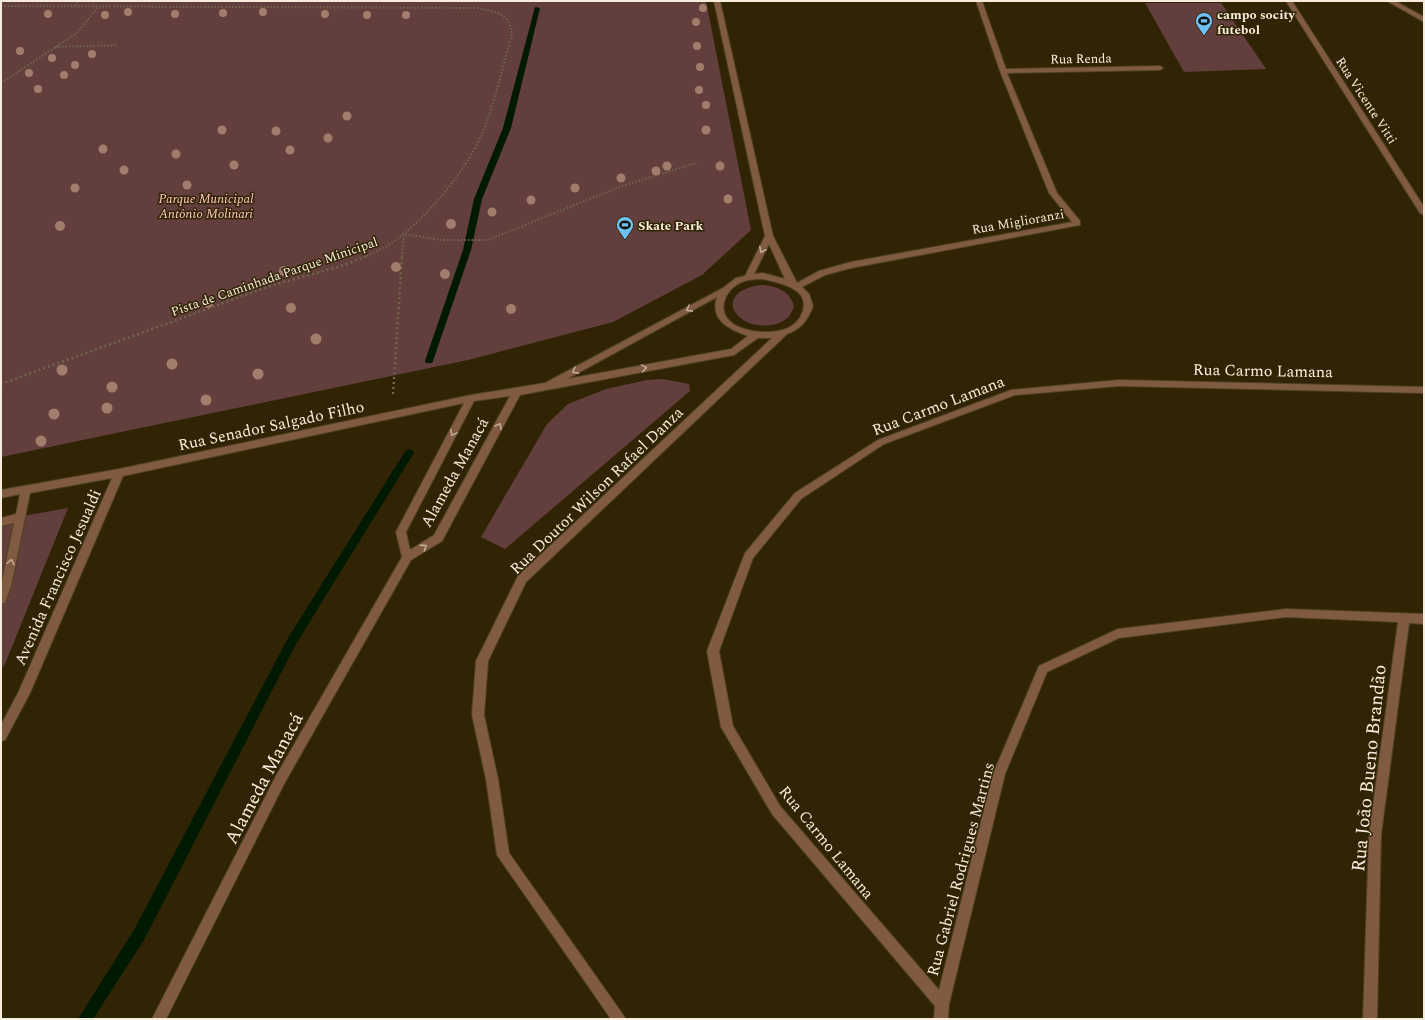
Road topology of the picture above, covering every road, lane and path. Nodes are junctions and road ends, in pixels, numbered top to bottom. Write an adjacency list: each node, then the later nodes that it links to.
1 (78, 1): 7 (path)
2 (717, 1): 18 (street)
3 (978, 1): 13 (street, Rua Miglioranzi)
4 (1289, 1): 16 (street, Rua Vicente Vitti)
5 (1390, 1): 9 (street)
6 (1, 6): 7 (path, Pista de Caminhada Parque Minicipal)
7 (75, 6): 8 (path, Pista de Caminhada Parque Minicipal)
8 (99, 6): 11 (path); 17 (path, Pista de Caminhada Parque Minicipal)
9 (1424, 20)
10 (118, 45): 11 (path)
11 (54, 47): 14 (path)
12 (1160, 68): 13 (street, Rua Renda)
13 (1003, 71): 20 (street, Rua Miglioranzi)
14 (1, 83)
15 (696, 163): 17 (path)
16 (1424, 213)
17 (404, 234): 24 (path, Pista de Caminhada Parque Minicipal); 29 (path)
18 (769, 236): 19 (street, one-way to 19); 20 (street)
19 (748, 277): 20 (street); 21 (street)
20 (794, 284): 22 (street)
21 (724, 290): 23 (street); 25 (street, one-way to 25)
22 (783, 333): 23 (street); 42 (street, Rua Doutor Wilson Rafael Danza)
23 (756, 335): 25 (street, Rua Senador Salgado Filho, one-way to 23)
24 (1, 384)
25 (547, 386): 27 (street, Rua Senador Salgado Filho)
26 (1424, 390): 40 (street, Rua Carmo Lamana)
27 (517, 392): 28 (street, Rua Senador Salgado Filho); 35 (street, Alameda Manacá, one-way to 27)
28 (471, 398): 29 (street, Rua Senador Salgado Filho); 35 (street, Alameda Manacá, one-way to 35)
29 (392, 415): 30 (street, Rua Senador Salgado Filho)
30 (119, 473): 31 (street, Rua Senador Salgado Filho); 39 (street, Avenida Francisco Jesualdi)
31 (26, 489): 32 (street, Rua Senador Salgado Filho); 33 (street)
32 (1, 494)
33 (21, 517): 34 (street); 36 (street, one-way to 33)
34 (1, 522)
35 (407, 557): 41 (street, Alameda Manacá)
36 (1, 600)
37 (1404, 618): 38 (street, Rua Gabriel Rodrigues Martins); 40 (street, Rua Gabriel Rodrigues Martins); 44 (street, Rua João Bueno Brandão)
38 (1424, 619)
39 (1, 736)
40 (942, 1004): 43 (street, Rua Gabriel Rodrigues Martins)
41 (159, 1019)
42 (620, 1019)
43 (940, 1019)
44 (1370, 1019)

